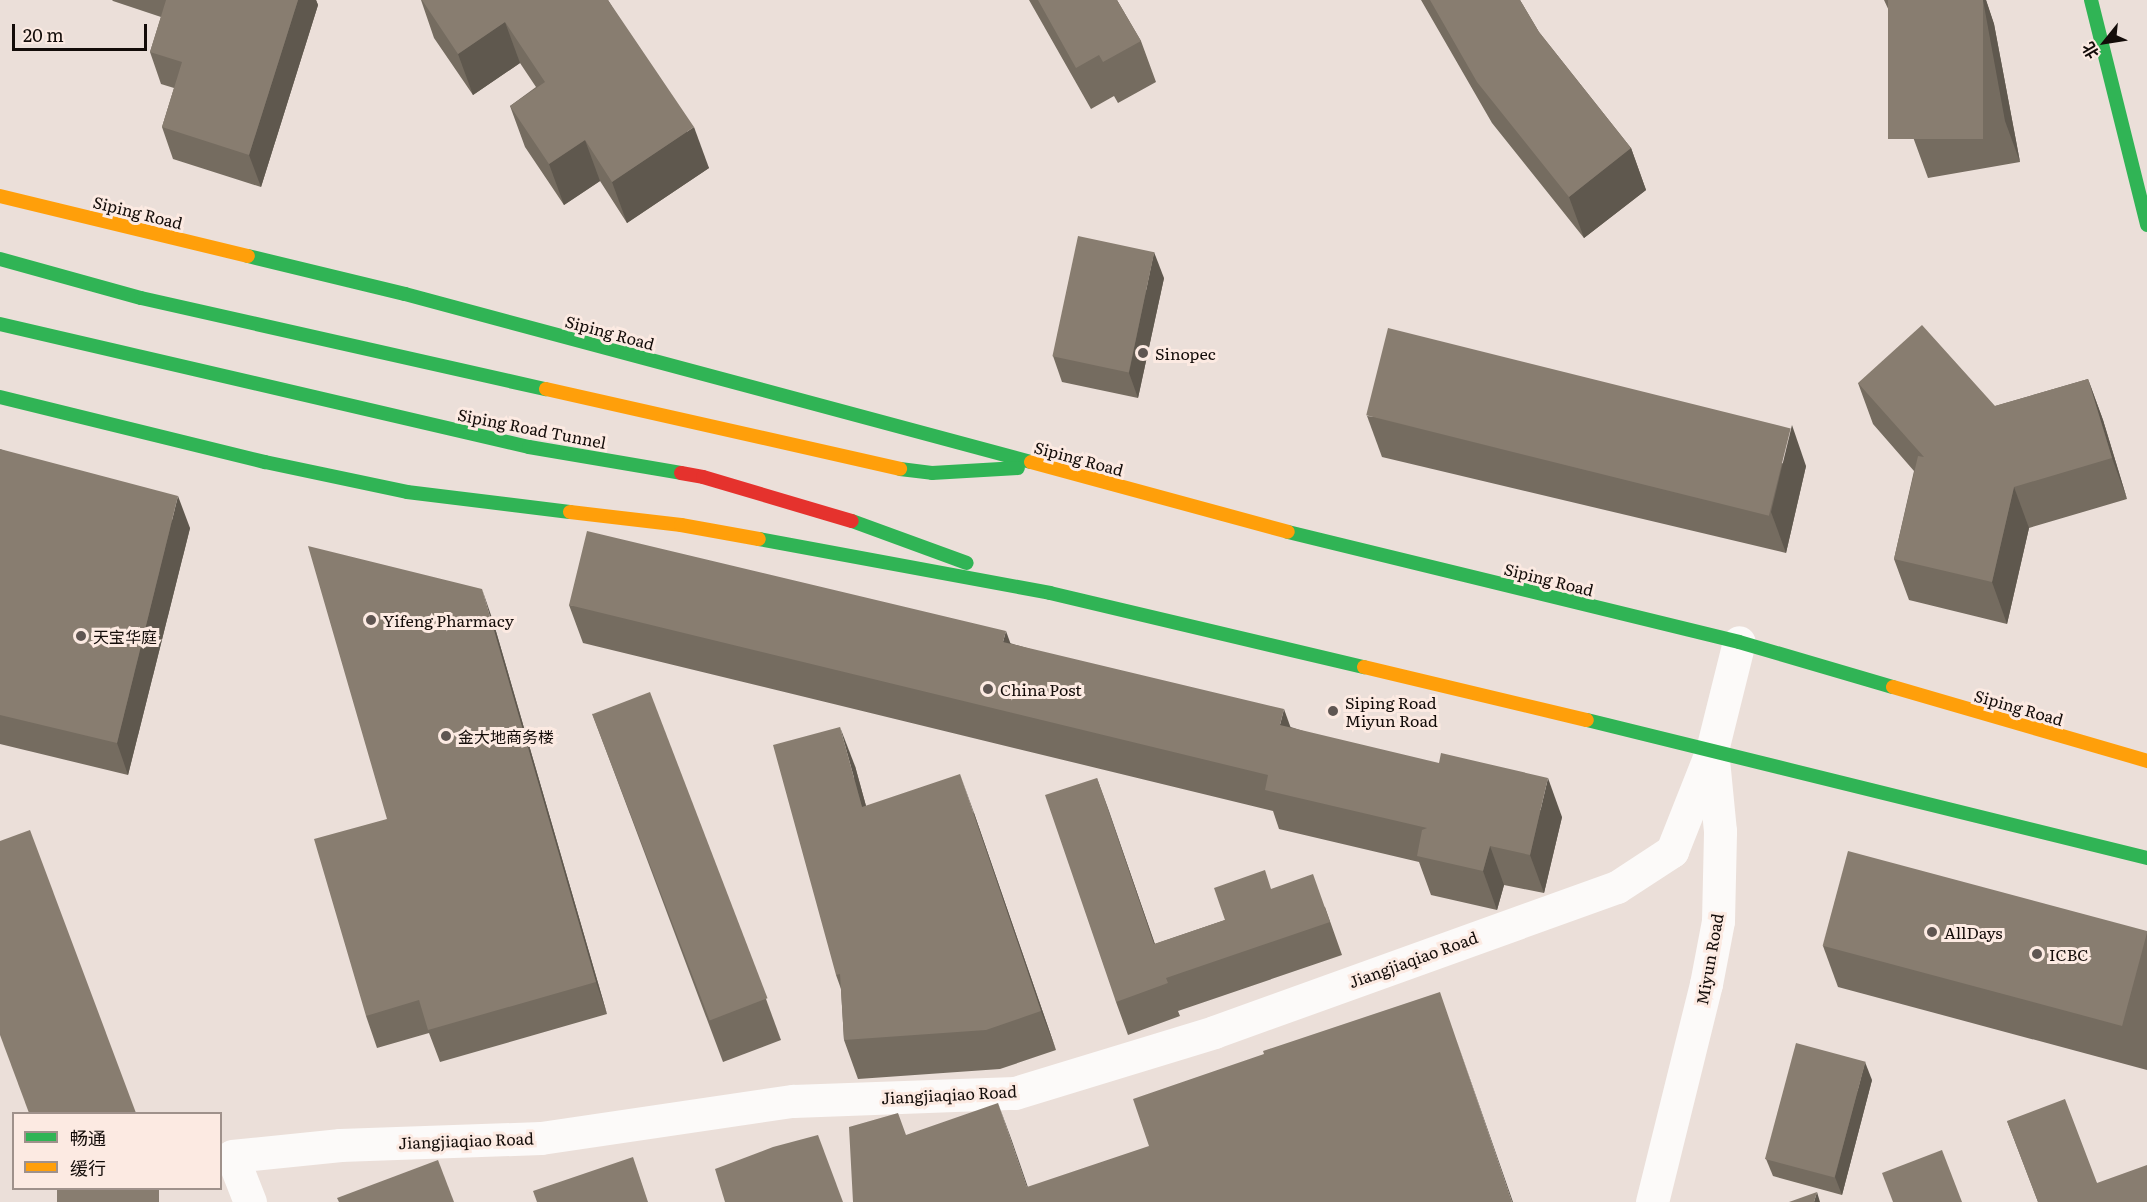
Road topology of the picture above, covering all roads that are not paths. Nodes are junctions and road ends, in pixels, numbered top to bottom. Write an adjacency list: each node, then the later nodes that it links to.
1 (2091, 0): 3 (main road)
2 (0, 196): 7 (main road, Siping Road)
3 (2147, 225)
4 (0, 259): 7 (main road)
5 (0, 324): 8 (main road, Siping Road Tunnel)
6 (0, 397): 8 (main road)
7 (1047, 466): 9 (main road, Siping Road)
8 (1050, 593): 10 (main road)
9 (1739, 642): 10 (street, Miyun Road); 11 (main road, Siping Road)
10 (1712, 750): 12 (main road); 13 (street, Jiangjiaqiao Road); 14 (street, Miyun Road)
11 (2147, 761)
12 (2147, 858)
13 (250, 1202)
14 (1652, 1202)

